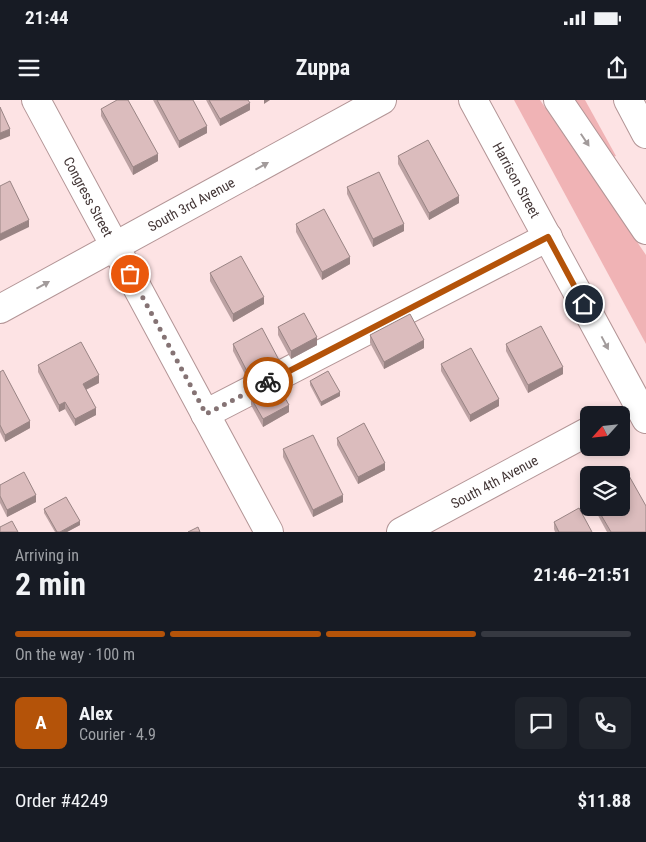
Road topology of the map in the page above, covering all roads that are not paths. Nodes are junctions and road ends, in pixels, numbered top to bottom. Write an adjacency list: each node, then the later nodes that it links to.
1 (36, 100): 9 (main road, Congress Street)
2 (382, 100): 9 (main road, South 3rd Avenue, one-way to 2)
3 (473, 100): 8 (main road, Harrison Street)
4 (558, 100): 7 (main road, one-way to 7)
5 (628, 100): 6 (main road)
6 (646, 134)
7 (646, 230)
8 (548, 237): 11 (main road, Harrison Street, one-way to 11); 12 (main road)
9 (115, 246): 10 (main road, South 3rd Avenue, one-way to 9); 12 (main road, Congress Street)
10 (0, 309)
11 (634, 413)
12 (206, 414): 14 (main road, Congress Street)
13 (580, 436): 15 (main road, South 4th Avenue)
14 (269, 532)
15 (401, 532)

